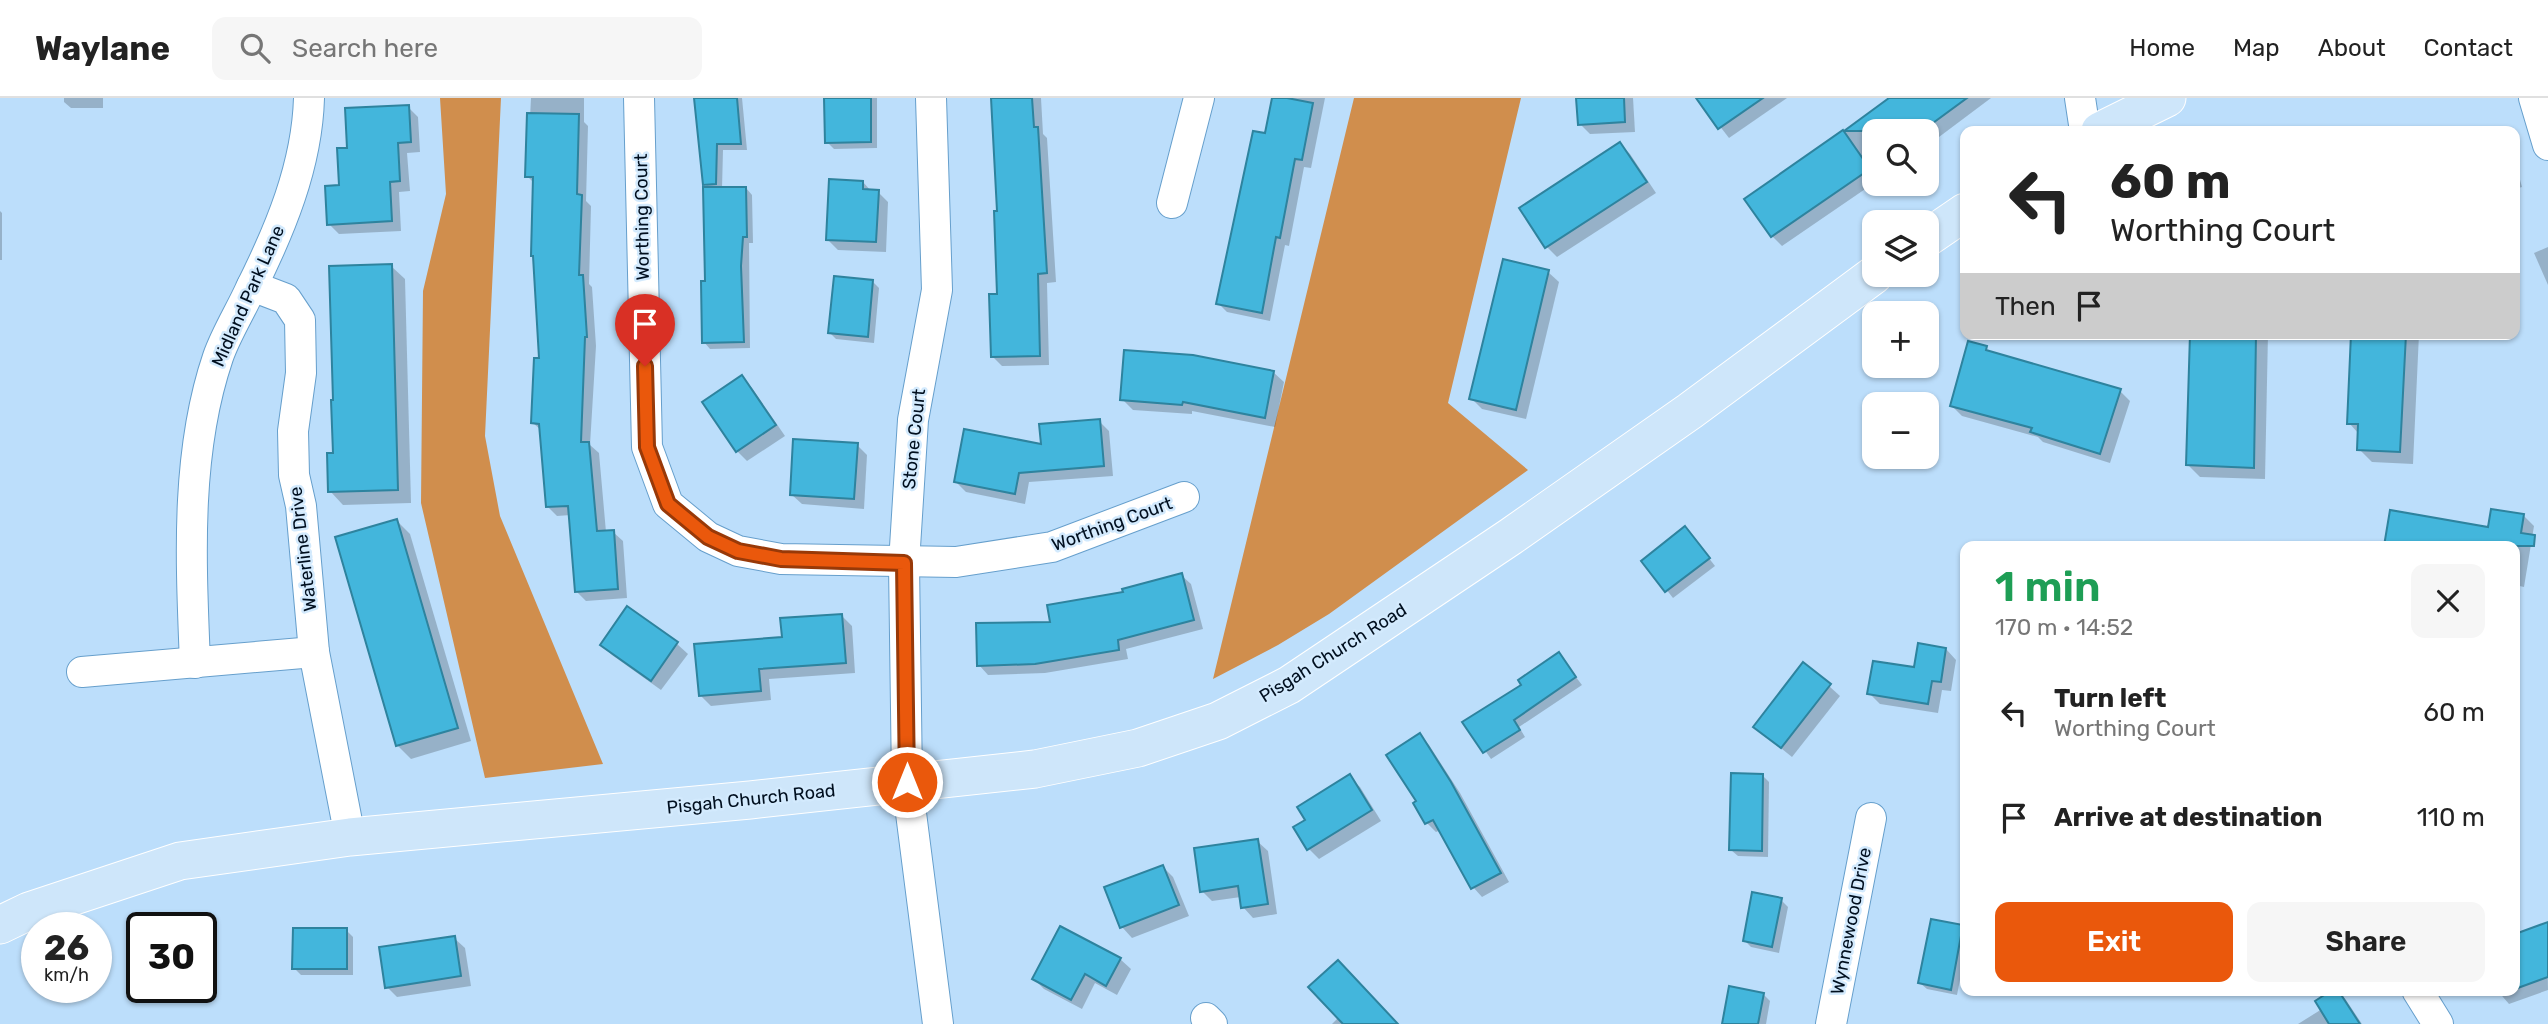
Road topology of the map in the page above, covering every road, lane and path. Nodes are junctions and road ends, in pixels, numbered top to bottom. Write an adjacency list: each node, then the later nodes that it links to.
1 (309, 98): 15 (street, Midland Park Lane)
2 (639, 98): 17 (street, Worthing Court)
3 (932, 98): 17 (street, Stone Court)
4 (1199, 98): 11 (street)
5 (2080, 98): 8 (street)
6 (2167, 98): 9 (main road)
7 (2534, 98): 10 (street)
8 (2084, 126)
9 (2110, 126)
10 (2548, 145)
11 (1172, 202)
12 (1960, 215): 13 (main road)
13 (1939, 230)
14 (1862, 284): 21 (main road, Pisgah Church Road)
15 (252, 286): 18 (street, Waterline Drive); 19 (street, Midland Park Lane)
16 (1184, 497): 17 (street, Worthing Court)
17 (904, 563): 21 (street, Stone Court)
18 (314, 652): 19 (street); 23 (street, Waterline Drive)
19 (195, 663): 20 (street)
20 (82, 672)
21 (907, 782): 23 (main road, Pisgah Church Road); 26 (street, Stone Court)
22 (1871, 818): 27 (street, Wynnewood Drive)
23 (350, 837): 24 (main road, Pisgah Church Road)
24 (0, 925)
25 (2421, 996): 28 (street)
26 (938, 1024)
27 (1831, 1024)
28 (2438, 1024)

